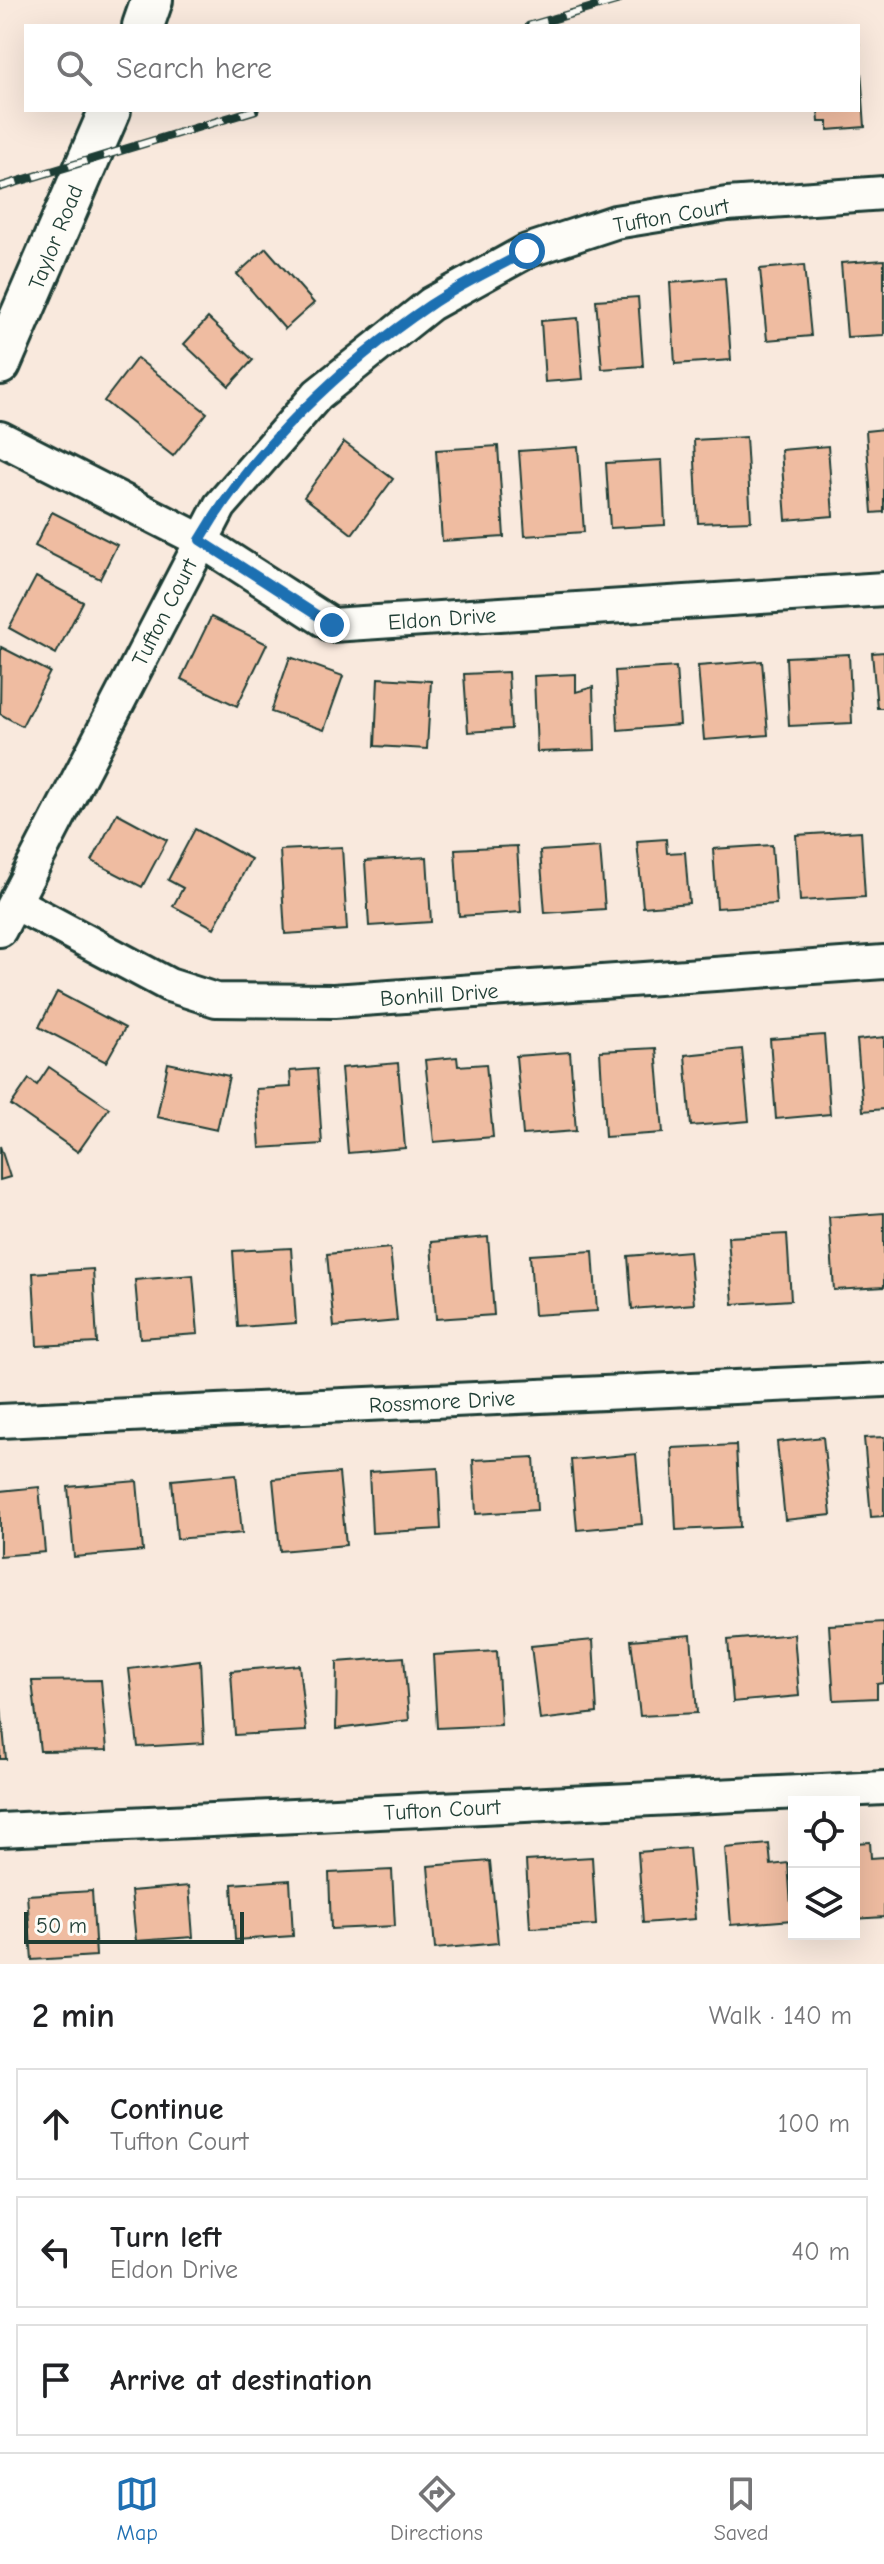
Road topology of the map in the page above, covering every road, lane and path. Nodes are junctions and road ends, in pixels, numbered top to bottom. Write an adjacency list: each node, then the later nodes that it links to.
1 (152, 0): 2 (street)
2 (144, 24)
3 (109, 112): 5 (street, Taylor Road)
4 (884, 193): 7 (street, Tufton Court)
5 (0, 364)
6 (0, 438): 7 (street, Eldon Drive)
7 (200, 540): 8 (street, Eldon Drive); 9 (street, Tufton Court)
8 (884, 589)
9 (8, 917): 10 (street, Bonhill Drive)
10 (884, 962)
11 (884, 1380): 12 (street, Rossmore Drive)
12 (0, 1421)
13 (884, 1788): 14 (street, Tufton Court)
14 (0, 1830)

